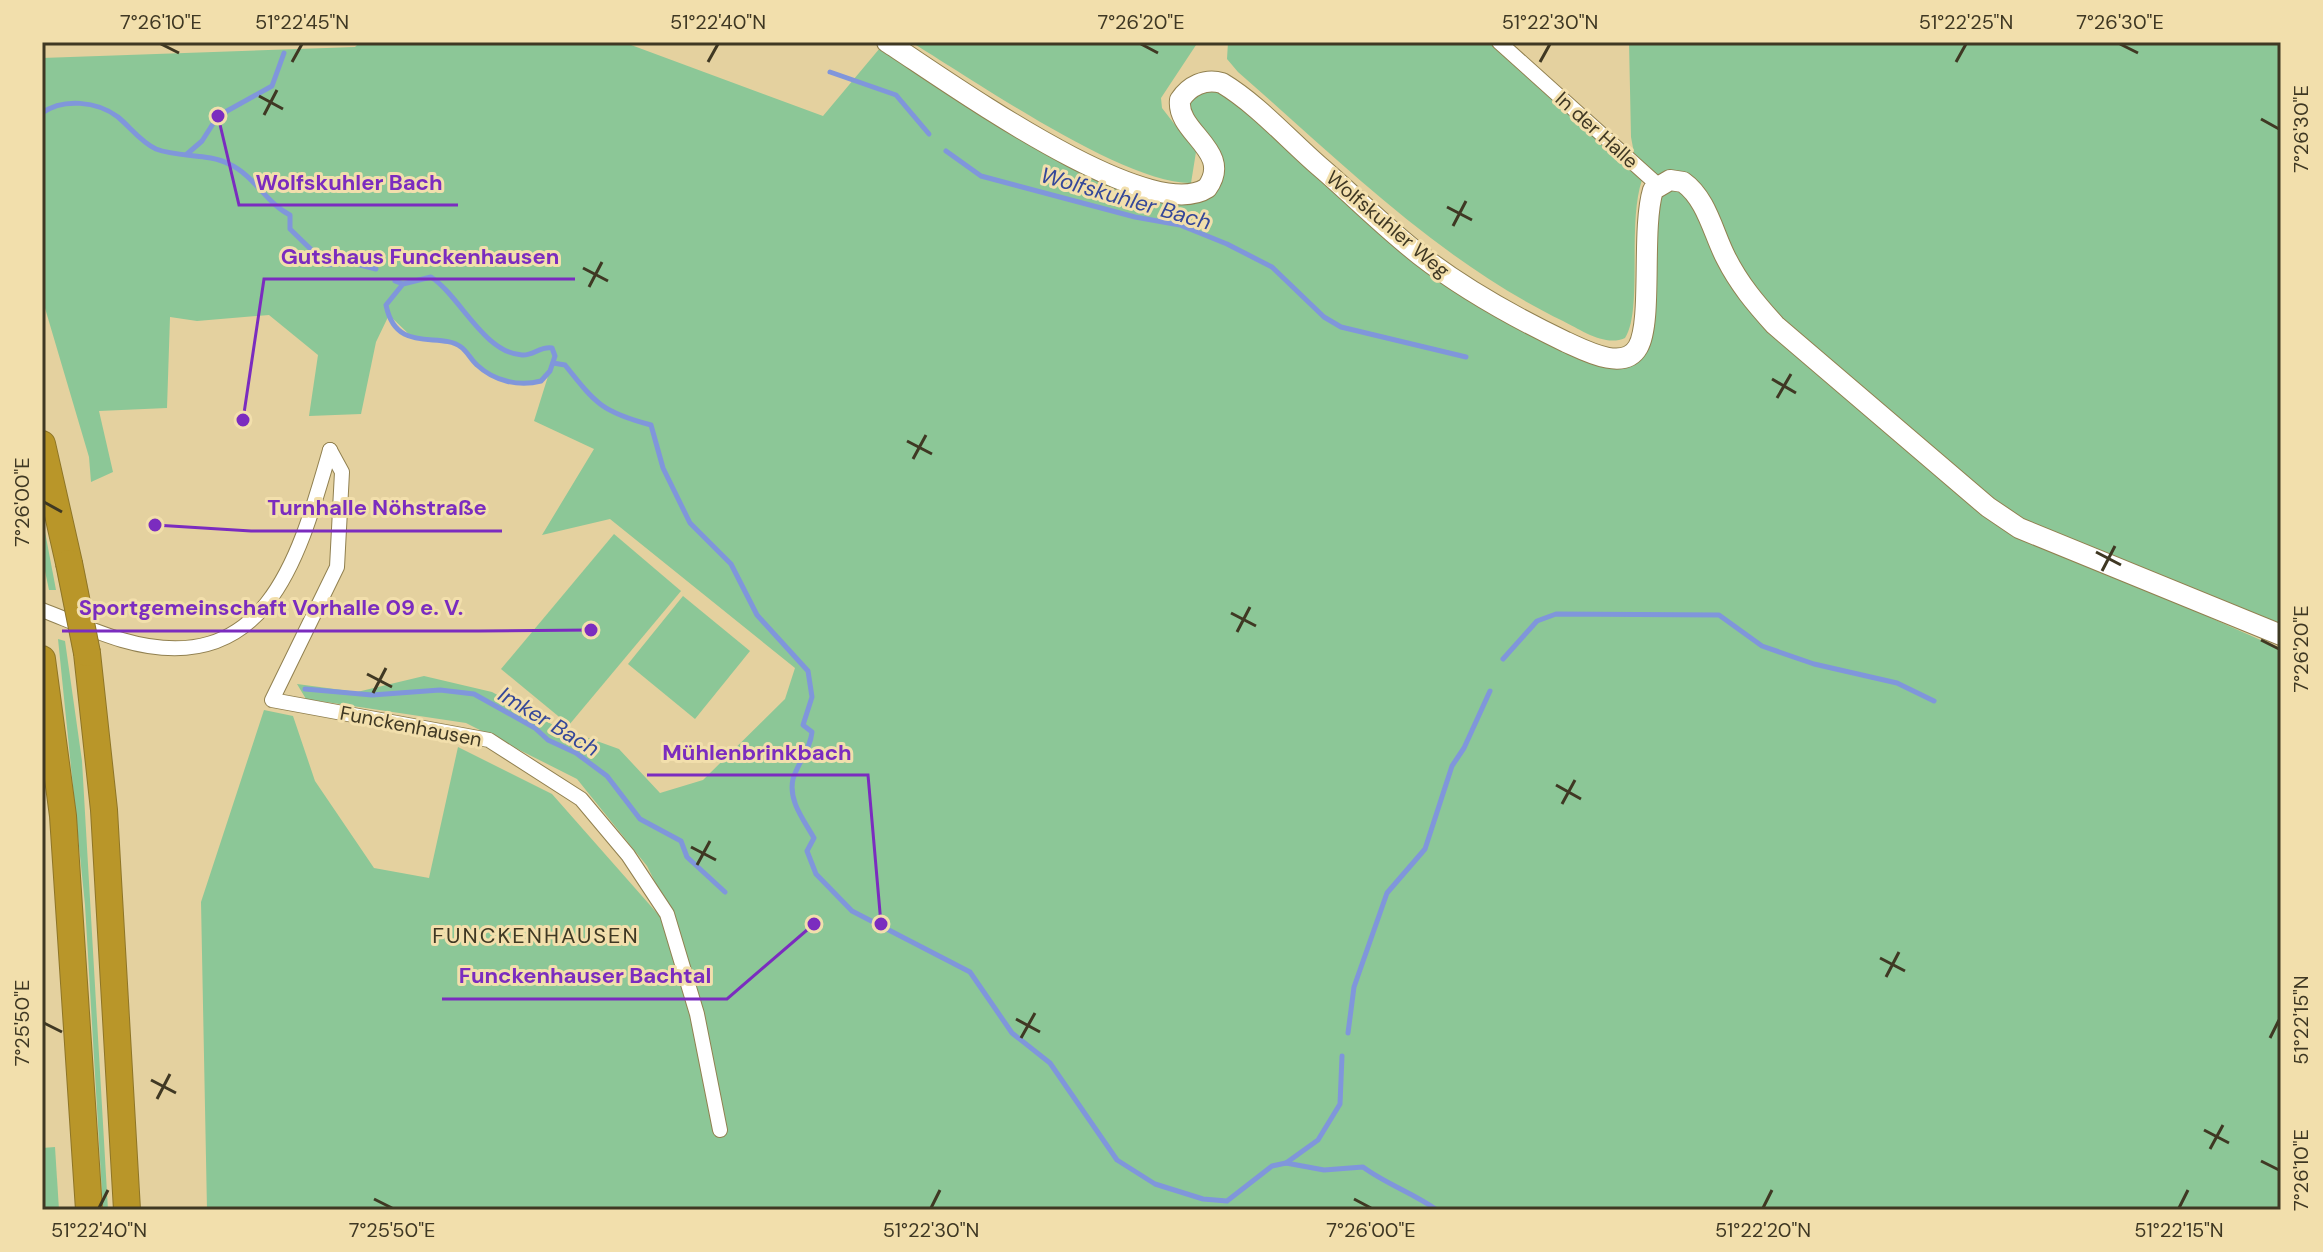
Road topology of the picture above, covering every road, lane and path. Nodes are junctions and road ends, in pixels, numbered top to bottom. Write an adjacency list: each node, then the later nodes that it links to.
1 (887, 42): 3 (street, Wolfskuhler Weg)
2 (1499, 42): 3 (street, In der Halle)
3 (1659, 186): 6 (street)
4 (42, 444): 10 (highway, bridge)
5 (42, 610): 8 (street, Funckenhausen)
6 (2281, 635)
7 (42, 659): 9 (highway)
8 (720, 1130)
9 (89, 1210)
10 (127, 1210)

